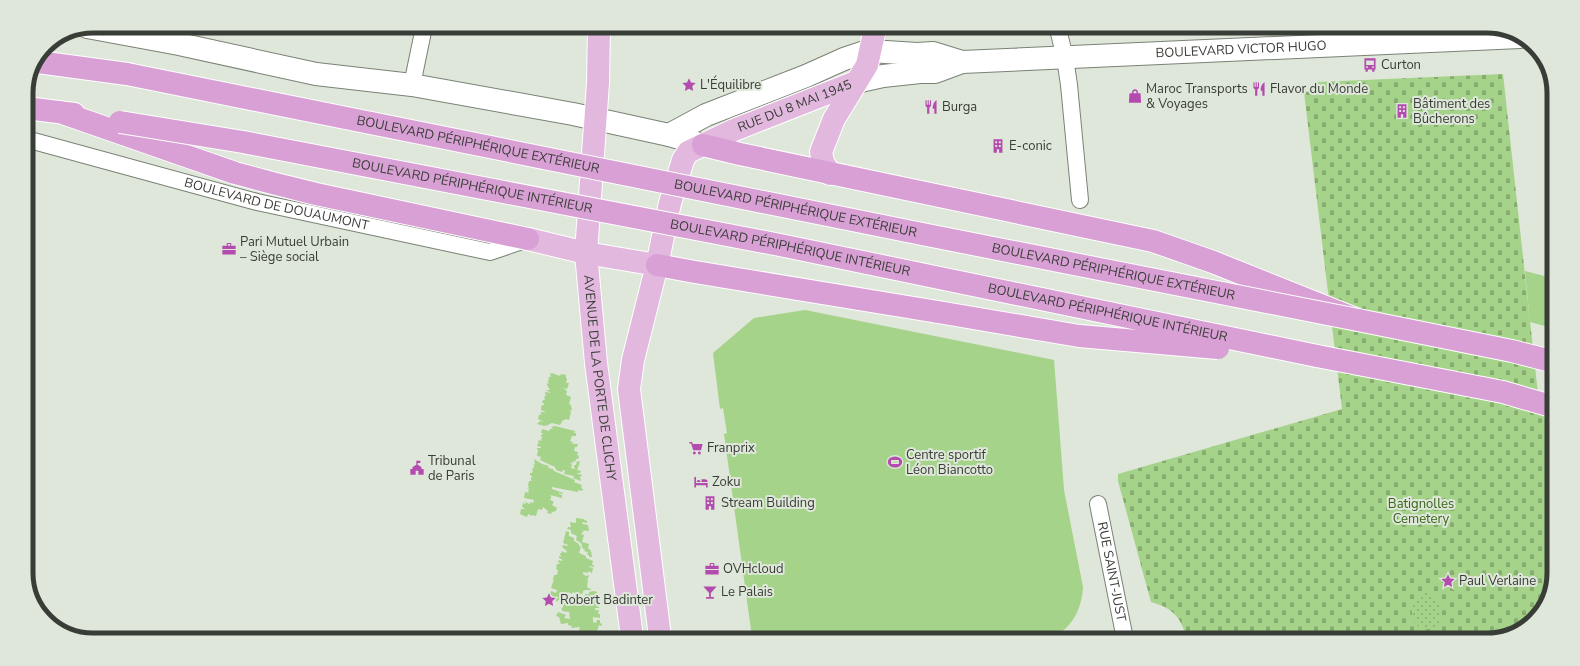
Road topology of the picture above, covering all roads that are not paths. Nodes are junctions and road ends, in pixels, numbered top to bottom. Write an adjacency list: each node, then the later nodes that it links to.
1 (119, 33): 13 (main road)
2 (423, 33): 13 (street)
3 (599, 33): 16 (main road, AVENUE DE LA PORTE DE CLICHY)
4 (874, 33): 8 (main road, RUE DU 8 MAI 1945)
5 (1059, 33): 9 (street)
6 (1445, 36): 7 (main road, BOULEVARD VICTOR HUGO); 9 (main road, BOULEVARD VICTOR HUGO)
7 (1507, 37)
8 (870, 51): 11 (main road, BOULEVARD VICTOR HUGO); 12 (main road, RUE DU 8 MAI 1945); 17 (main road, RUE DU 8 MAI 1945)
9 (1065, 58): 11 (main road, BOULEVARD VICTOR HUGO); 21 (street)
10 (41, 62): 25 (highway, BOULEVARD PÉRIPHÉRIQUE EXTÉRIEUR, bridge)
11 (962, 62): 12 (main road, BOULEVARD VICTOR HUGO)
12 (856, 82): 19 (main road, RUE DU 8 MAI 1945); 20 (main road)
13 (412, 86): 16 (main road)
14 (33, 109): 15 (highway, BOULEVARD PÉRIPHÉRIQUE INTÉRIEUR)
15 (60, 112): 22 (highway); 26 (highway, BOULEVARD PÉRIPHÉRIQUE INTÉRIEUR, bridge)
16 (595, 119): 17 (main road); 23 (main road, AVENUE DE LA PORTE DE CLICHY)
17 (669, 135): 19 (main road)
18 (33, 141): 22 (street, BOULEVARD DE DOUAUMONT)
19 (703, 145): 20 (highway); 24 (main road)
20 (830, 174): 25 (highway, bridge)
21 (1080, 200)
22 (528, 239): 23 (main road)
23 (586, 253): 24 (main road); 30 (main road, AVENUE DE LA PORTE DE CLICHY)
24 (657, 265): 26 (highway, bridge); 31 (main road)
25 (1358, 320): 27 (highway, BOULEVARD PÉRIPHÉRIQUE EXTÉRIEUR)
26 (1317, 356): 28 (highway, BOULEVARD PÉRIPHÉRIQUE INTÉRIEUR)
27 (1547, 360)
28 (1547, 405)
29 (1098, 504): 32 (street, RUE SAINT-JUST)
30 (631, 633)
31 (660, 633)
32 (1124, 633)

